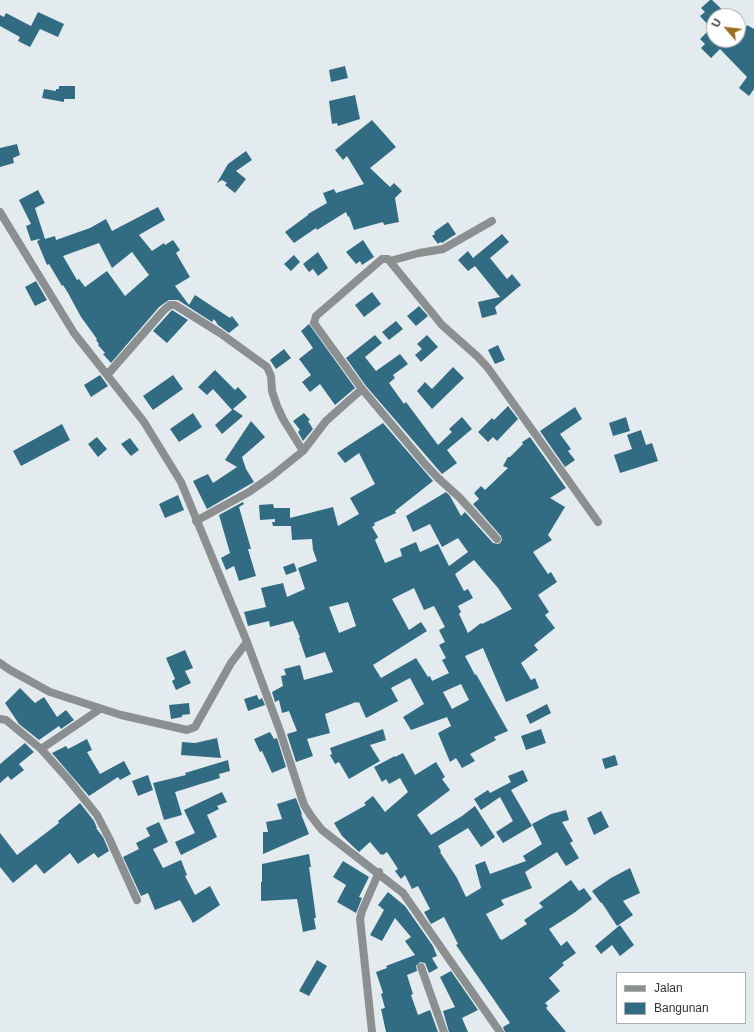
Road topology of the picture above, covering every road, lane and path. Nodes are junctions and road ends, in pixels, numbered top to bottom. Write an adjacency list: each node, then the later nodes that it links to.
1 (0, 212): 4 (street)
2 (492, 221): 3 (street)
3 (390, 261): 5 (street); 8 (street)
4 (108, 374): 6 (street); 7 (street)
5 (362, 389): 6 (street); 9 (street)
6 (303, 451): 7 (street)
7 (196, 521): 10 (street)
8 (598, 522)
9 (496, 539)
10 (247, 642): 12 (street); 15 (street)
11 (0, 663): 12 (street)
12 (100, 709): 14 (street)
13 (0, 719): 14 (street)
14 (41, 749): 16 (street)
15 (379, 872): 18 (street); 20 (street)
16 (136, 900)
17 (421, 967): 19 (street)
18 (372, 1032)
19 (444, 1032)
20 (500, 1032)

